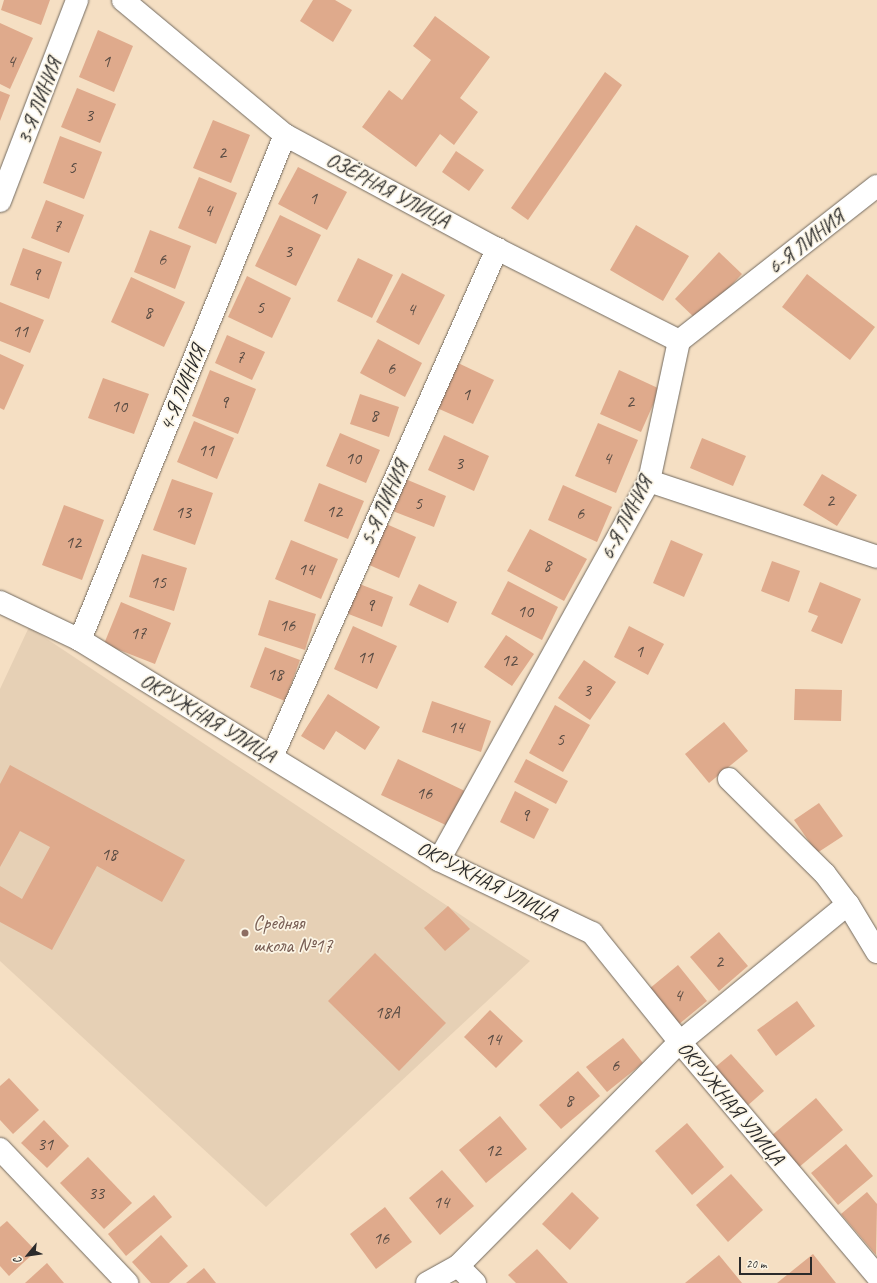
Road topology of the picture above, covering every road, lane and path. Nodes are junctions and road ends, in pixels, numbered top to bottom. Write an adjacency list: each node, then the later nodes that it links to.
1 (77, 0): 5 (street, 3-Я ЛИНИЯ)
2 (123, 0): 3 (street, ОЗЁРНАЯ УЛИЦА)
3 (285, 135): 6 (street, ОЗЁРНАЯ УЛИЦА); 11 (street, 4-Я ЛИНИЯ)
4 (877, 186): 7 (street, 6-Я ЛИНИЯ)
5 (0, 202)
6 (497, 249): 7 (street, ОЗЁРНАЯ УЛИЦА); 12 (street, 5-Я ЛИНИЯ)
7 (679, 341): 8 (street, 6-Я ЛИНИЯ)
8 (649, 481): 9 (street); 14 (street, 6-Я ЛИНИЯ)
9 (877, 557)
10 (0, 602): 11 (street, ОКРУЖНАЯ УЛИЦА)
11 (80, 640): 12 (street, ОКРУЖНАЯ УЛИЦА)
12 (272, 756): 14 (street, ОКРУЖНАЯ УЛИЦА)
13 (729, 779): 15 (street)
14 (439, 860): 17 (street, ОКРУЖНАЯ УЛИЦА)
15 (848, 904): 16 (street); 17 (street)
16 (877, 952)
17 (680, 1042): 19 (street); 20 (street, ОКРУЖНАЯ УЛИЦА)
18 (0, 1149): 21 (street)
19 (458, 1266): 22 (street); 23 (street)
20 (877, 1276)
21 (127, 1283)
22 (427, 1283)
23 (475, 1283)

